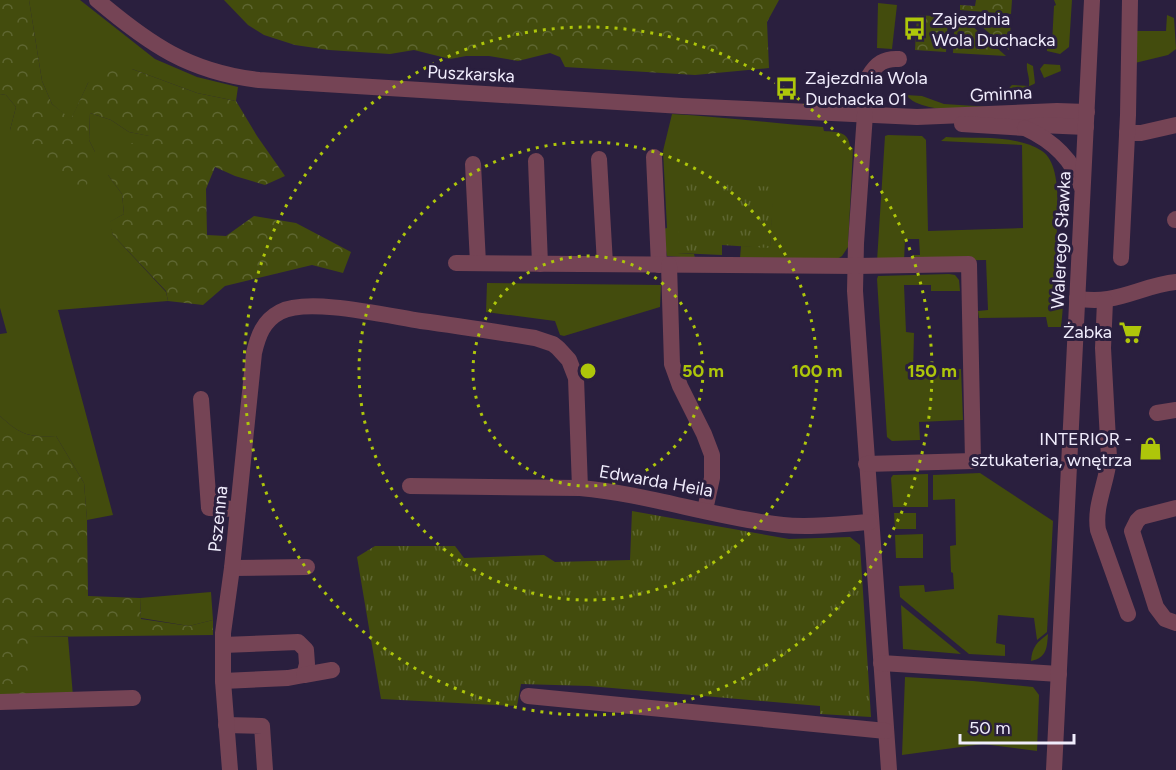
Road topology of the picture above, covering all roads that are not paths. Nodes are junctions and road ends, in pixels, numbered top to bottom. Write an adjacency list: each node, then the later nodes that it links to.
1 (97, 0): 6 (street, Puszkarska)
2 (1092, 0): 8 (street, Walerego Sławka)
3 (1130, 0): 11 (street)
4 (899, 59): 5 (street)
5 (869, 76)
6 (865, 114): 7 (street, Gminna); 23 (street)
7 (917, 117): 8 (street, Gminna); 10 (street, Gminna)
8 (1086, 120): 10 (street, Gminna); 16 (street, Walerego Sławka)
9 (1176, 125): 11 (street)
10 (1025, 128): 16 (street, Gminna)
11 (1127, 133): 17 (street)
12 (654, 157): 22 (street)
13 (598, 159): 21 (street)
14 (536, 161): 20 (street)
15 (473, 164): 19 (street)
16 (1083, 192): 25 (street, Walerego Sławka)
17 (1121, 258)
18 (456, 263): 19 (street)
19 (478, 263): 20 (street)
20 (540, 264): 21 (street)
21 (605, 264): 22 (street)
22 (664, 265): 23 (street); 36 (street)
23 (855, 266): 31 (street); 31 (street)
24 (1176, 282): 26 (street)
25 (1077, 298): 26 (street); 45 (street, Walerego Sławka)
26 (1105, 301): 40 (street)
27 (309, 307): 33 (street, Edwarda Heila); 35 (street, Pszenna)
28 (201, 399): 35 (street)
29 (1176, 410): 30 (street)
30 (1157, 413)
31 (866, 464): 37 (street)
32 (410, 486): 33 (street)
33 (580, 488): 36 (street, Edwarda Heila)
34 (1176, 508): 41 (street)
35 (238, 509): 39 (street, Pszenna)
36 (705, 510): 37 (street, Edwarda Heila)
37 (870, 522): 43 (street)
38 (307, 567): 39 (street)
39 (232, 568): 42 (street, Pszenna)
40 (1128, 614)
41 (1176, 623)
42 (223, 645): 46 (street); 47 (street, Pszenna)
43 (881, 663): 45 (street); 52 (street)
44 (332, 669): 46 (street)
45 (1059, 674): 56 (street, Walerego Sławka)
46 (304, 675): 47 (street)
47 (223, 681): 51 (street, Pszenna)
48 (528, 696): 52 (street)
49 (133, 698): 50 (street)
50 (0, 702)
51 (226, 725): 53 (street, Pszenna); 54 (street)
52 (886, 731): 55 (street)
53 (230, 770)
54 (265, 770)
55 (889, 770)
56 (1054, 770)

